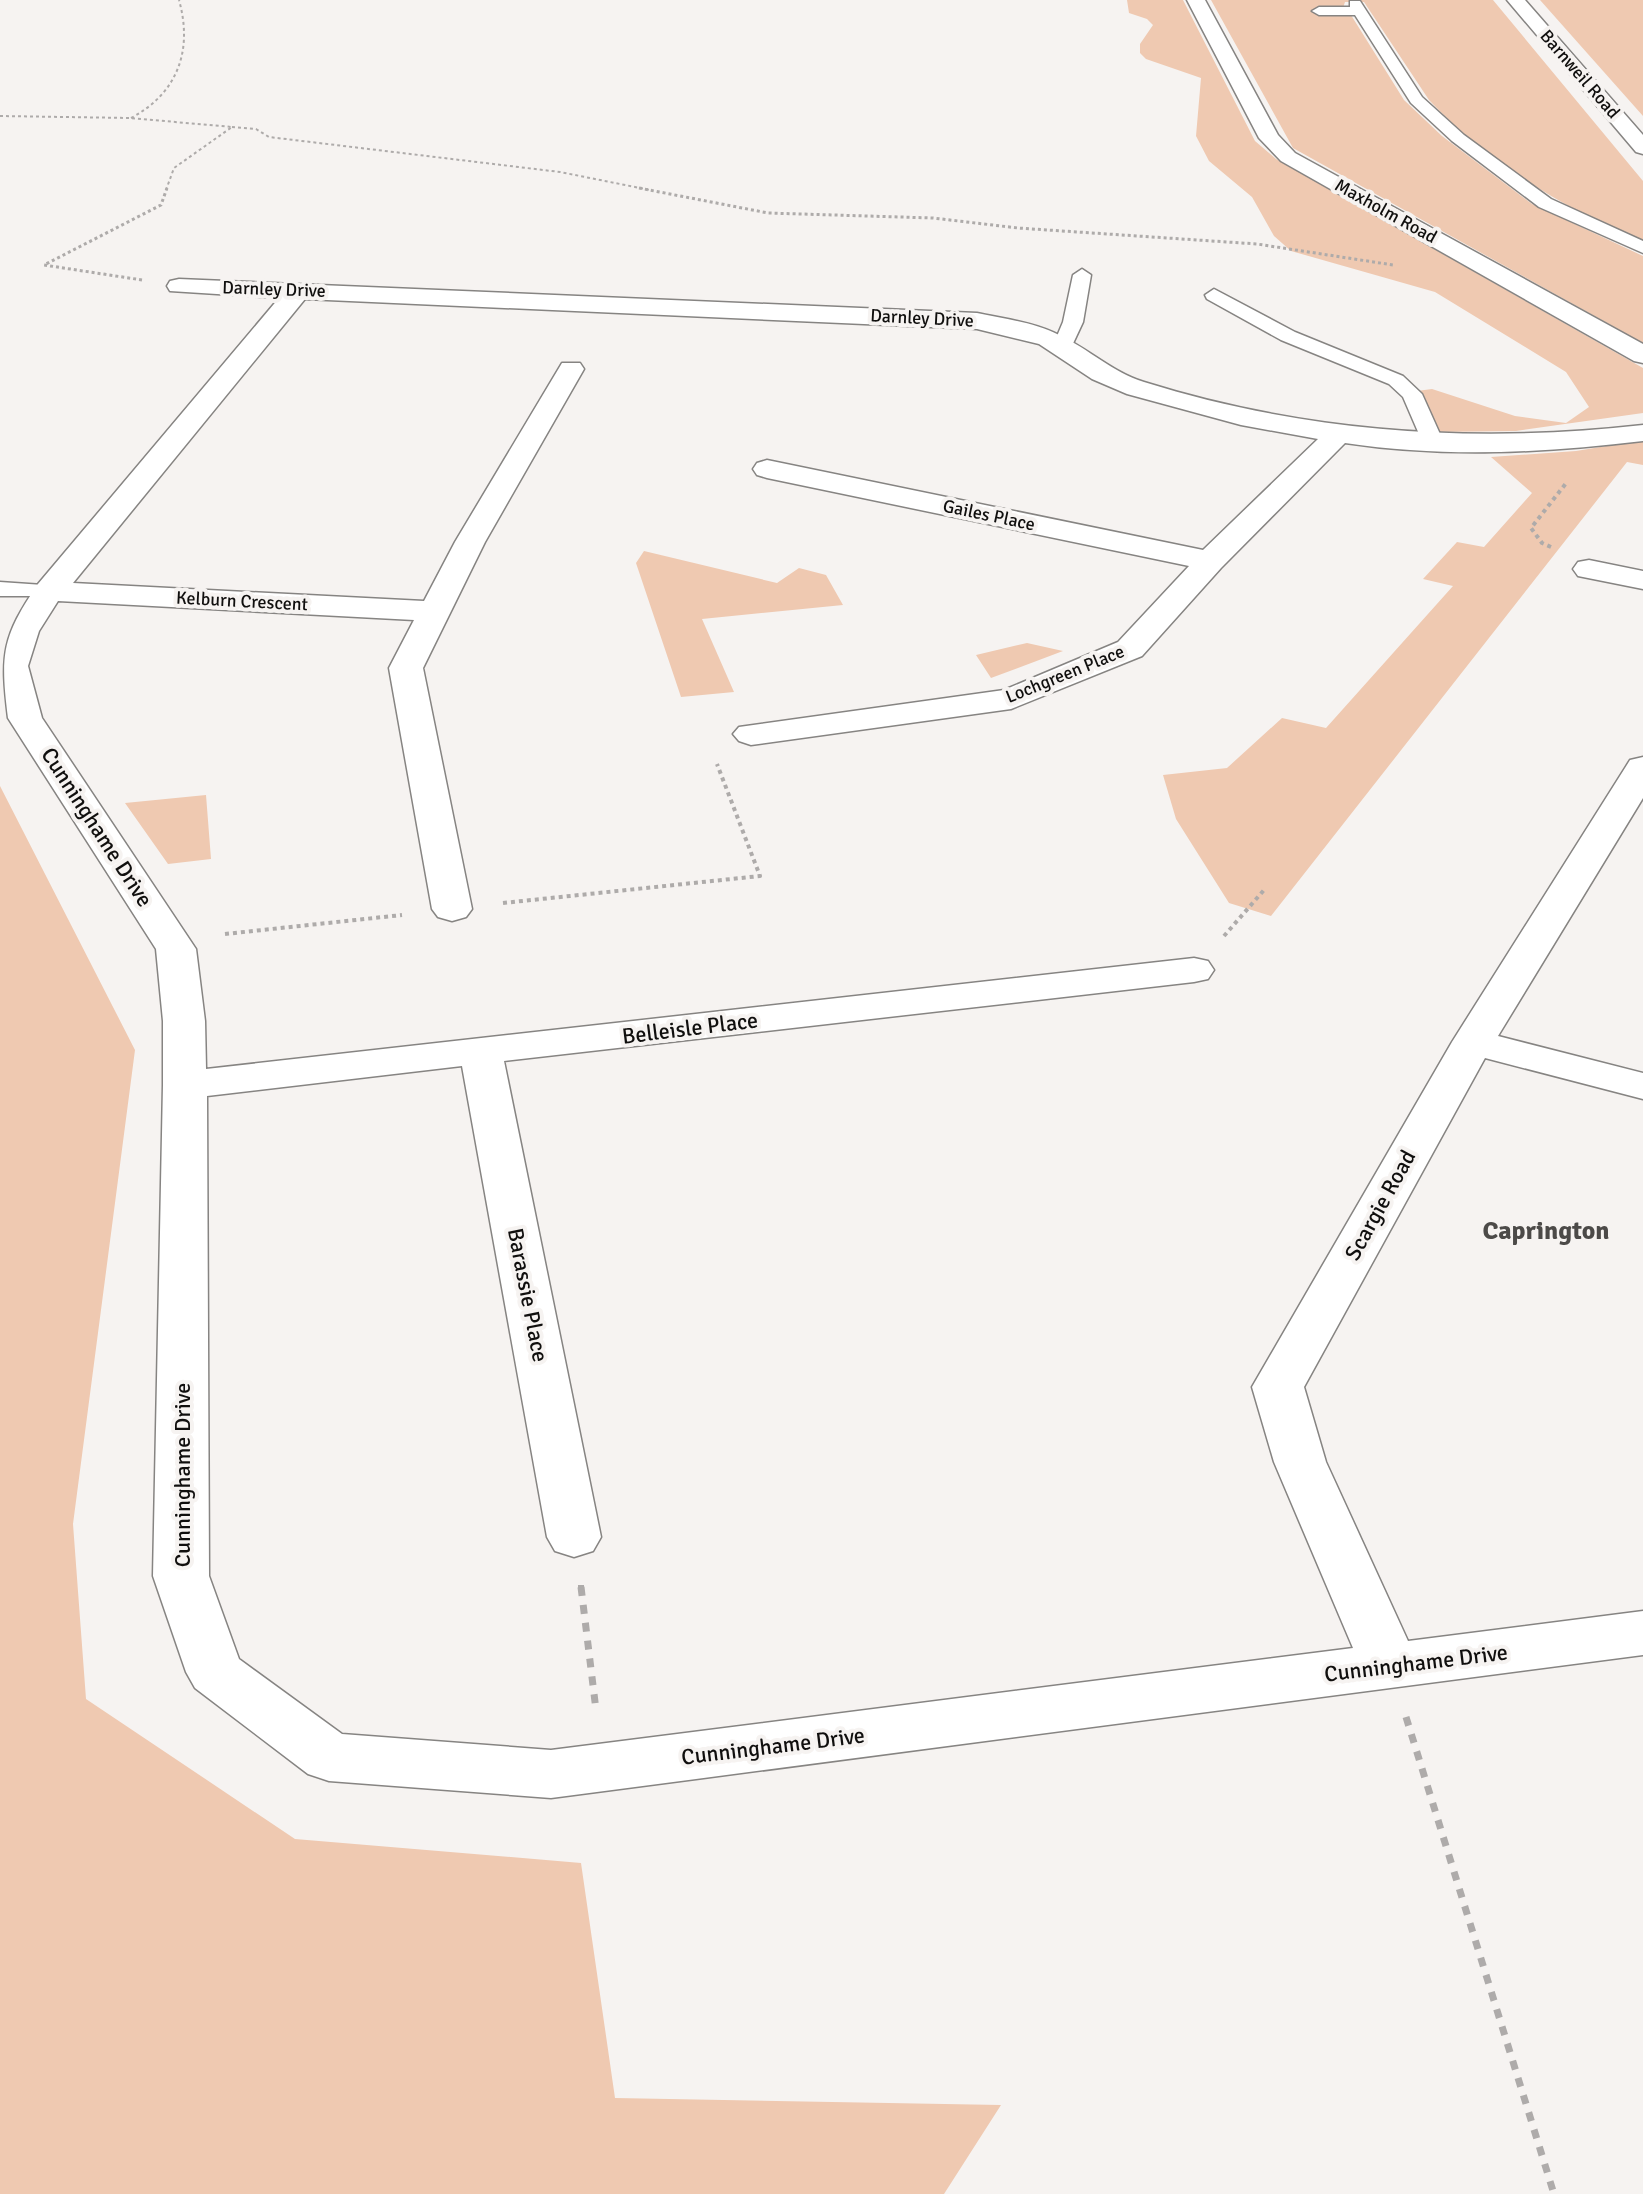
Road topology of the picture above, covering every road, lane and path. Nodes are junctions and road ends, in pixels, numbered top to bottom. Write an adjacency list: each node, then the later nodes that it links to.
1 (179, 0): 6 (path)
2 (1196, 0): 16 (street, Maxholm Road)
3 (1516, 0): 8 (street, Barnweil Road)
4 (1319, 11): 9 (lane)
5 (0, 116): 6 (path)
6 (130, 118): 7 (path)
7 (232, 127): 10 (path); 12 (path)
8 (1643, 148)
9 (1643, 248)
10 (1402, 266)
11 (1082, 275): 15 (lane)
12 (179, 286): 13 (street, Darnley Drive)
13 (299, 290): 15 (street, Darnley Drive); 27 (street, Cunninghame Drive)
14 (1214, 295): 21 (lane)
15 (1062, 348): 19 (street, Darnley Drive)
16 (1643, 355)
17 (571, 369): 28 (street)
18 (1643, 433): 20 (street, Darnley Drive)
19 (1338, 435): 21 (street, Darnley Drive); 23 (street, Lochgreen Place)
20 (1579, 442): 21 (street, Darnley Drive); 24 (path)
21 (1433, 443)
22 (767, 469): 23 (street, Gailes Place)
23 (1210, 561): 29 (street, Lochgreen Place)
24 (1589, 569): 25 (street)
25 (1643, 580)
26 (0, 589): 27 (lane)
27 (49, 591): 28 (street, Kelburn Crescent); 33 (street, Cunninghame Drive)
28 (435, 611): 32 (street)
29 (751, 734): 32 (path)
30 (1643, 768): 35 (street, Scargie Road)
31 (1264, 890): 34 (path)
32 (452, 909): 33 (path)
33 (171, 940): 37 (street, Cunninghame Drive)
34 (1194, 970): 36 (street, Belleisle Place)
35 (1473, 1042): 38 (street); 41 (street, Scargie Road)
36 (481, 1052): 37 (street, Belleisle Place); 39 (street, Barassie Place)
37 (185, 1085): 42 (street, Cunninghame Drive)
38 (1643, 1086)
39 (574, 1537): 42 (path)
40 (1643, 1633): 41 (street, Cunninghame Drive)
41 (1390, 1666): 42 (street, Cunninghame Drive); 43 (path)
42 (604, 1768)
43 (1554, 2194)

